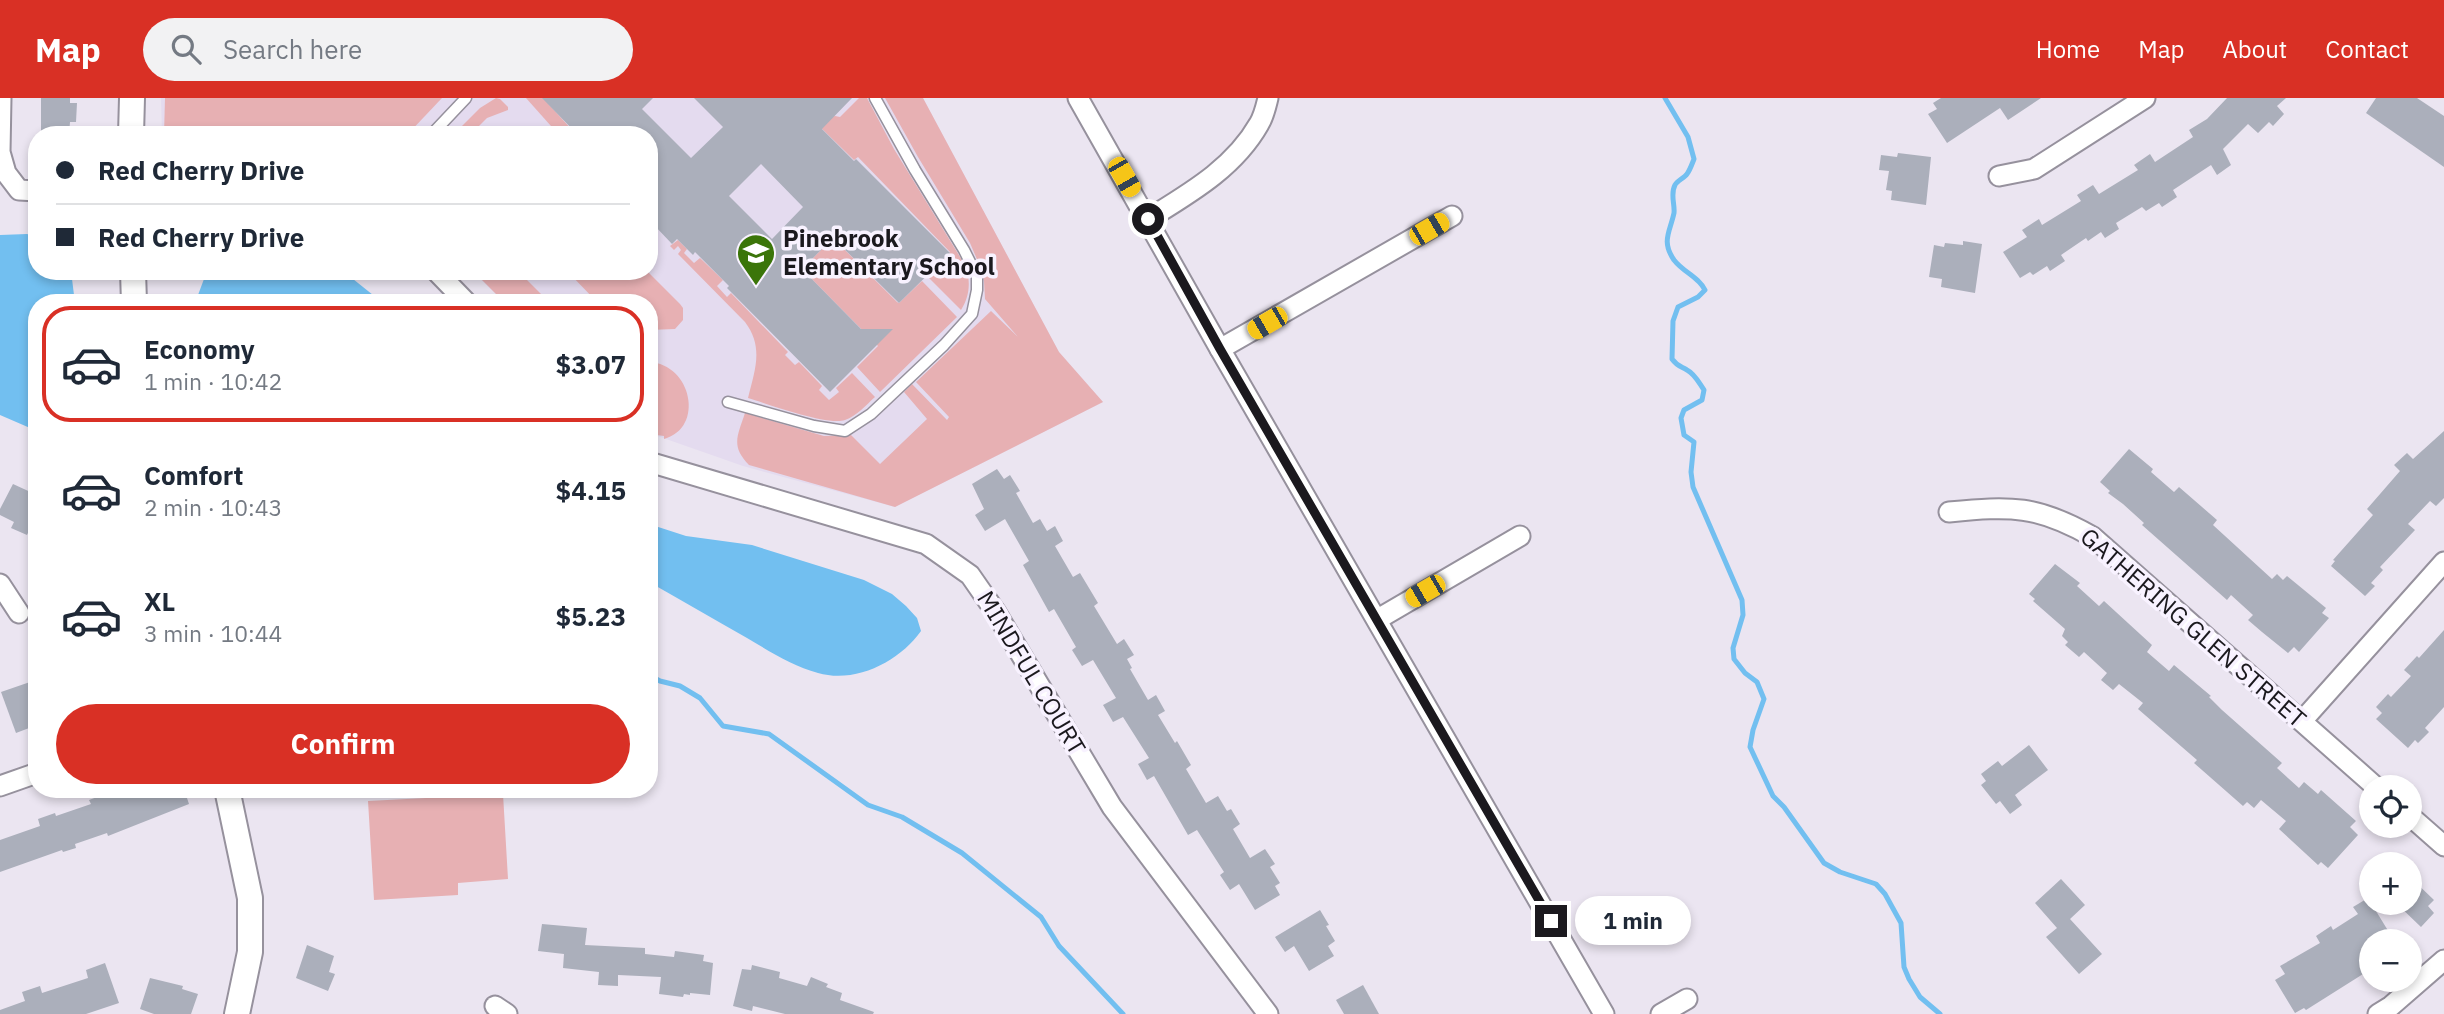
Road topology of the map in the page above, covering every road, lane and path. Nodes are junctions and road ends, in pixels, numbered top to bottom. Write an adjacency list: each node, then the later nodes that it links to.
1 (1, 98): 11 (street)
2 (132, 98): 8 (street)
3 (466, 98): 9 (lane)
4 (875, 98): 17 (lane)
5 (1078, 98): 13 (street)
6 (1268, 98): 13 (street)
7 (2145, 98): 10 (street)
8 (131, 126)
9 (440, 126)
10 (1999, 176)
11 (28, 190)
12 (1452, 216): 16 (street)
13 (1148, 219): 16 (street)
14 (445, 280): 15 (street)
15 (458, 294)
16 (1220, 349): 24 (street)
17 (728, 402)
18 (658, 465): 35 (street, MINDFUL COURT)
19 (1949, 512): 25 (street, GATHERING GLEN STREET)
20 (1520, 536): 24 (street)
21 (2444, 562): 25 (street)
22 (0, 584): 23 (street)
23 (19, 613)
24 (1378, 619): 36 (street)
25 (2302, 721): 26 (street, GATHERING GLEN STREET)
26 (2362, 775)
27 (28, 776): 28 (street)
28 (0, 786)
29 (230, 798): 34 (street)
30 (2422, 827): 31 (street)
31 (2444, 846)
32 (2444, 960): 38 (street)
33 (1687, 999): 37 (street)
34 (236, 1014)
35 (1268, 1014)
36 (1604, 1014)
37 (1661, 1014)
38 (2378, 1014)

